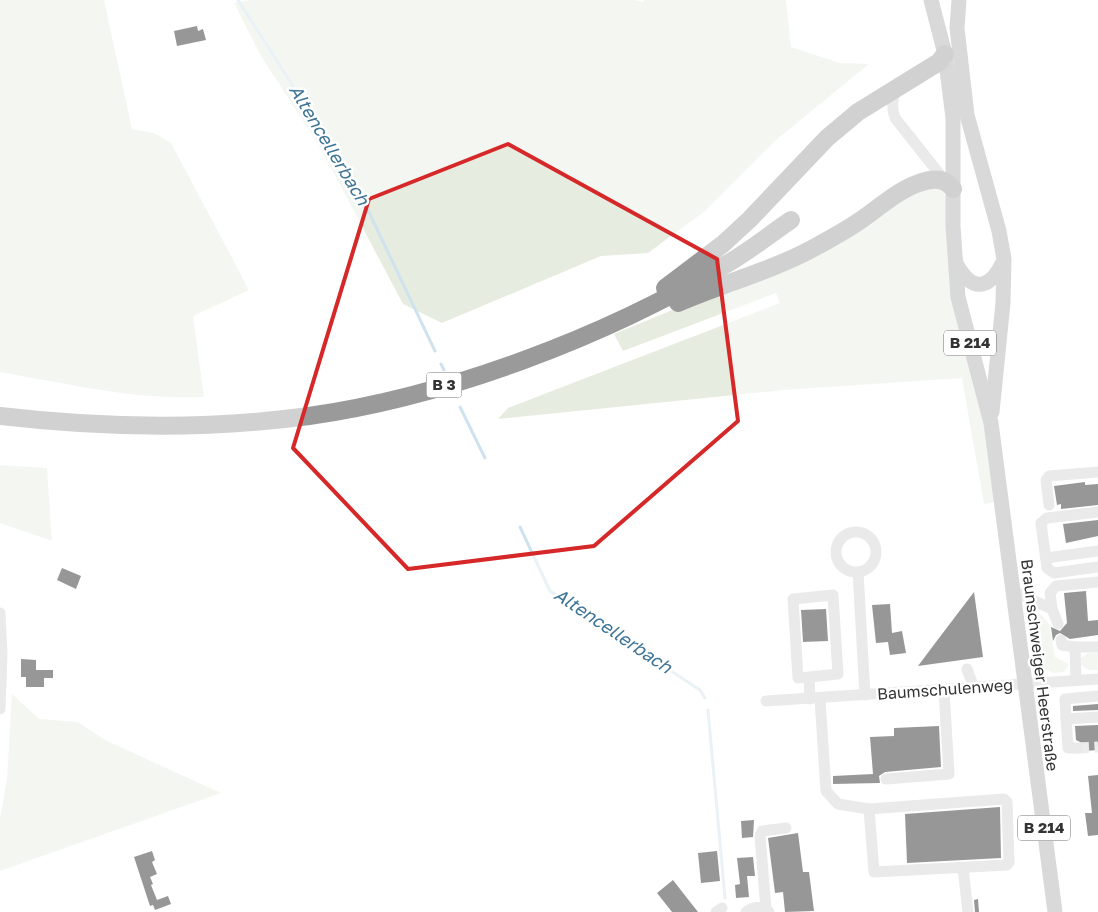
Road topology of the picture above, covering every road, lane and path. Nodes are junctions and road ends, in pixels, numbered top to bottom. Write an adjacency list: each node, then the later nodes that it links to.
1 (931, 0): 3 (main road, B 214)
2 (959, 0): 7 (main road, B 214)
3 (945, 54): 4 (highway); 5 (main road, B 214)
4 (896, 87): 5 (street); 9 (highway)
5 (949, 185): 8 (main road, B 214); 10 (highway)
6 (791, 220): 9 (highway, B 3)
7 (1004, 259): 8 (main road); 12 (main road, B 214)
8 (955, 262): 12 (main road, B 214)
9 (630, 314): 10 (highway, B 3)
10 (587, 334): 11 (highway, B 3)
11 (0, 416)
12 (991, 423): 21 (main road, Braunschweiger Heerstraße / B 214)
13 (1098, 472): 14 (street)
14 (1049, 505)
15 (1098, 512): 17 (street)
16 (1098, 551): 17 (street)
17 (1046, 558): 18 (street)
18 (1098, 567)
19 (858, 572): 35 (street, Baumschulenweg)
20 (1097, 586): 22 (street)
21 (1013, 591): 22 (street); 32 (main road, Braunschweiger Heerstraße / B 214)
22 (1052, 610): 24 (street)
23 (0, 613): 39 (street)
24 (1058, 624)
25 (1061, 640): 26 (street)
26 (1075, 647): 27 (street); 31 (street)
27 (1098, 647)
28 (967, 669): 33 (street)
29 (809, 677): 29 (street); 37 (street)
30 (1098, 679): 31 (street, Baumschulenweg)
31 (1076, 680): 32 (street, Baumschulenweg)
32 (1025, 683): 33 (street, Baumschulenweg); 50 (main road, Braunschweiger Heerstraße / B 214)
33 (974, 688): 34 (street, Baumschulenweg)
34 (944, 690): 35 (street, Baumschulenweg); 43 (street)
35 (865, 696): 37 (street, Baumschulenweg)
36 (1098, 696): 41 (street)
37 (815, 699): 38 (street, Baumschulenweg); 44 (street)
38 (766, 701)
39 (0, 709)
40 (1098, 717): 41 (street)
41 (1066, 719): 42 (street)
42 (1078, 748)
43 (886, 779)
44 (869, 809): 46 (street); 46 (street)
45 (786, 828): 47 (street)
46 (963, 868): 49 (street)
47 (767, 910): 48 (street)
48 (746, 912)
49 (968, 912)
50 (1055, 912)

